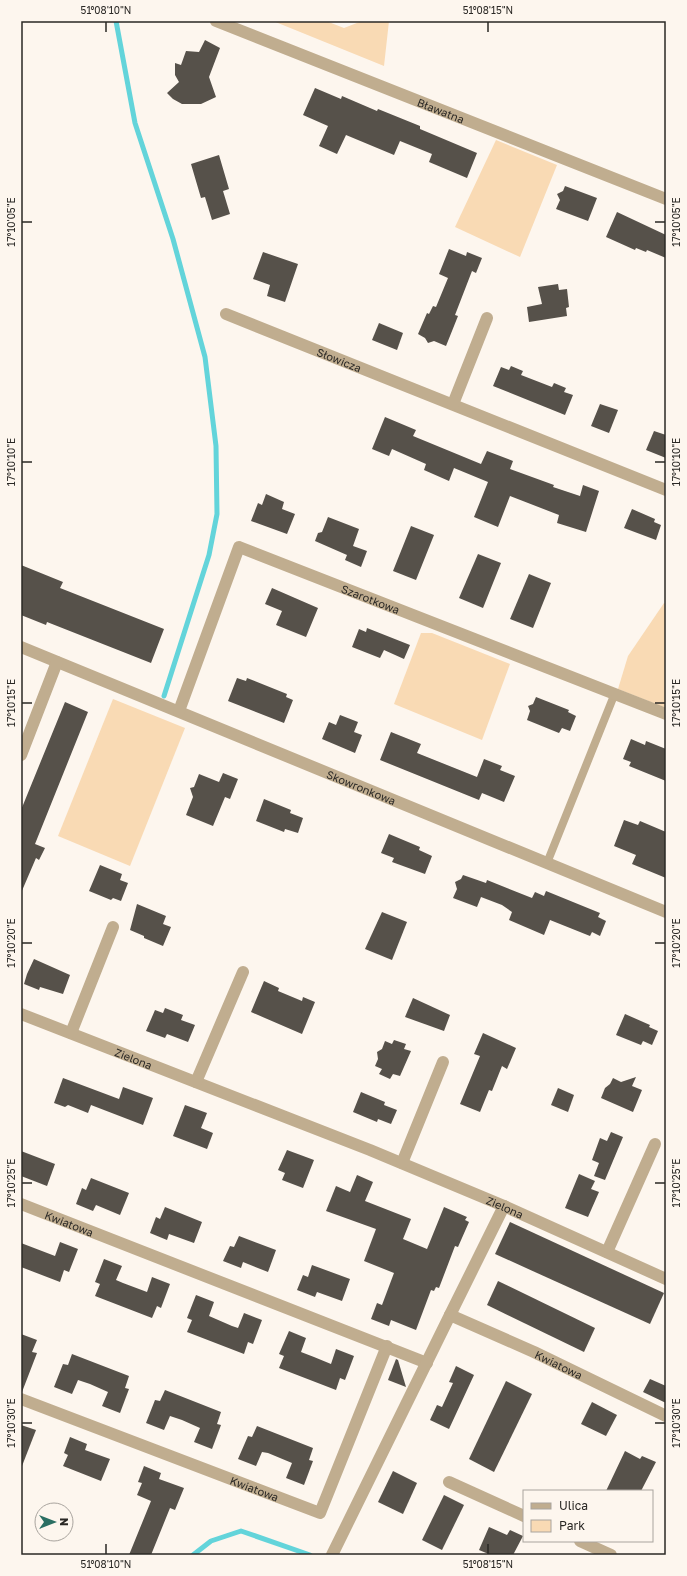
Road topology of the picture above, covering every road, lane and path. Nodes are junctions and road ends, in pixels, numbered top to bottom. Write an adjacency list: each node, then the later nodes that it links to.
1 (216, 21): 2 (street, Bławatna)
2 (666, 199)
3 (226, 314): 5 (street, Słowicza)
4 (487, 318): 5 (street)
5 (454, 404): 6 (street, Słowicza)
6 (666, 490)
7 (21, 647): 8 (street, Skowronkowa)
8 (57, 662): 10 (street, Skowronkowa); 12 (street)
9 (615, 693): 10 (street, Szarotkowa); 11 (street, Szarotkowa); 13 (lane)
10 (179, 711): 13 (street, Skowronkowa)
11 (666, 714)
12 (21, 755)
13 (547, 863): 14 (street, Skowronkowa)
14 (666, 912)
15 (113, 927): 18 (street)
16 (243, 972): 20 (street)
17 (21, 1014): 18 (street, Zielona)
18 (71, 1033): 20 (street, Zielona)
19 (443, 1062): 22 (street)
20 (196, 1082): 22 (street, Zielona)
21 (655, 1144): 25 (street)
22 (402, 1163): 24 (street, Zielona)
23 (21, 1204): 28 (street, Kwiatowa)
24 (504, 1206): 25 (street, Zielona); 27 (street)
25 (607, 1252): 26 (street, Zielona)
26 (666, 1279)
27 (450, 1315): 29 (street); 31 (street, Kwiatowa)
28 (387, 1346): 29 (street, Kwiatowa); 30 (street, Kwiatowa)
29 (427, 1363): 35 (street)
30 (21, 1399)
31 (666, 1416)
32 (449, 1482): 33 (street)
33 (523, 1516)
34 (582, 1542): 36 (street)
35 (332, 1555)
36 (611, 1555)

